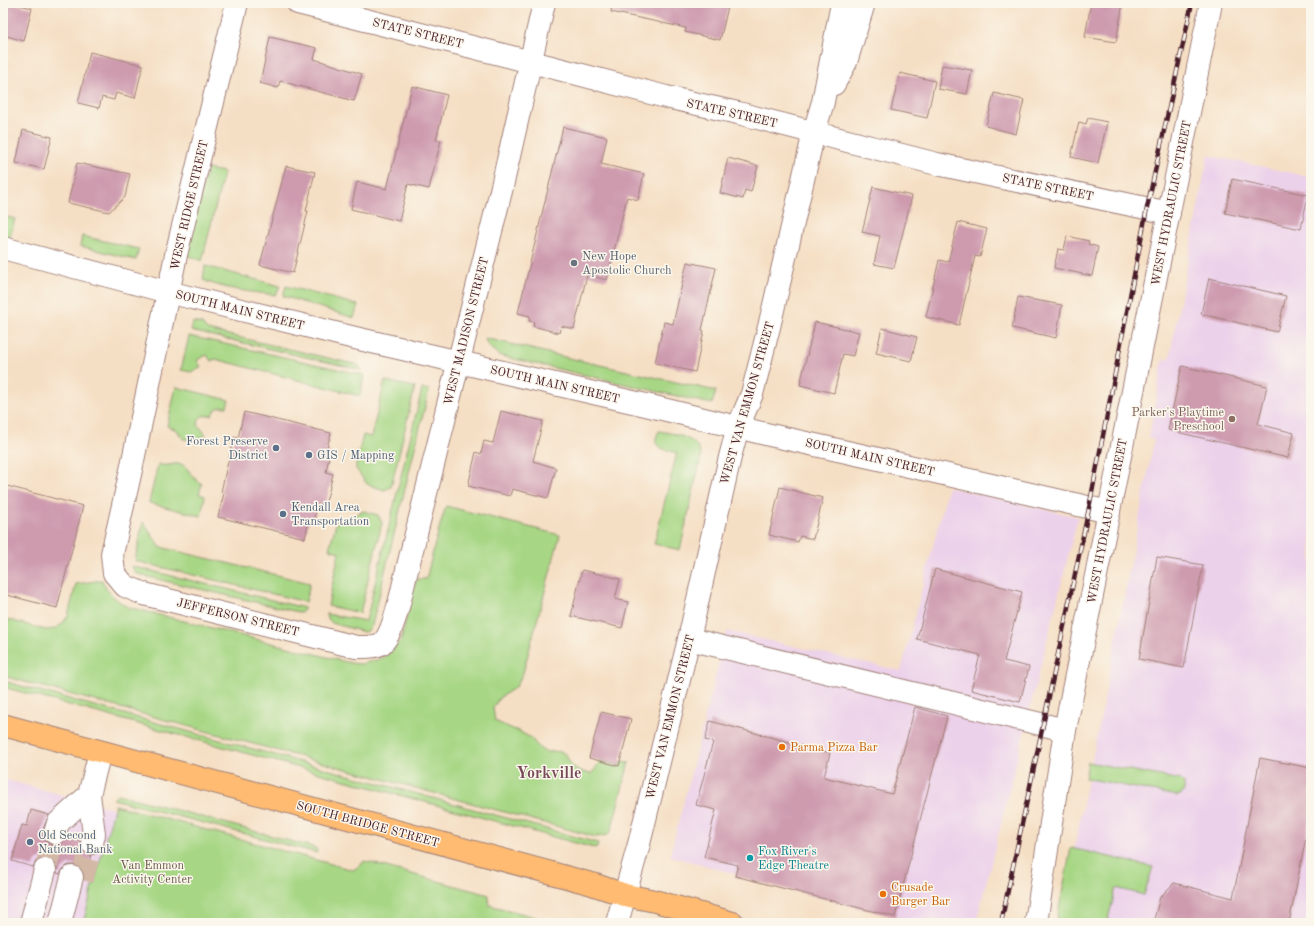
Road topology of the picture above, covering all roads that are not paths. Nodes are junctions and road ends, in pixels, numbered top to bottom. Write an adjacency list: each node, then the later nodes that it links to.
1 (237, 3): 12 (street, WEST RIDGE STREET)
2 (298, 3): 7 (street, STATE STREET)
3 (544, 3): 7 (street, WEST MADISON STREET)
4 (842, 3): 8 (street, WEST VAN EMMON STREET)
5 (864, 3): 8 (street)
6 (1211, 3): 10 (street, WEST HYDRAULIC STREET)
7 (530, 62): 9 (street, STATE STREET); 13 (street, WEST MADISON STREET)
8 (823, 102): 9 (street, WEST VAN EMMON STREET)
9 (814, 132): 10 (street, STATE STREET); 14 (street, WEST VAN EMMON STREET)
10 (1169, 212): 15 (street, WEST HYDRAULIC STREET)
11 (3, 248): 12 (street, SOUTH MAIN STREET)
12 (168, 292): 13 (street, SOUTH MAIN STREET); 16 (street, WEST RIDGE STREET)
13 (458, 362): 14 (street, SOUTH MAIN STREET); 18 (street, WEST MADISON STREET)
14 (738, 427): 15 (street, SOUTH MAIN STREET); 17 (street, WEST VAN EMMON STREET)
15 (1109, 512): 20 (street, WEST HYDRAULIC STREET)
16 (114, 573): 18 (street, JEFFERSON STREET)
17 (689, 639): 20 (street); 24 (street, WEST VAN EMMON STREET)
18 (370, 648)
19 (3, 726): 21 (highway, SOUTH BRIDGE STREET)
20 (1065, 730): 31 (street, WEST HYDRAULIC STREET)
21 (100, 752): 22 (street); 24 (highway, SOUTH BRIDGE STREET)
22 (88, 795): 22 (street)
23 (65, 875): 25 (street); 26 (street); 27 (street); 28 (street)
24 (625, 895): 29 (street, WEST VAN EMMON STREET); 30 (highway, SOUTH BRIDGE STREET)
25 (32, 923)
26 (46, 923)
27 (60, 923)
28 (70, 923)
29 (617, 923)
30 (733, 923)
31 (1036, 923)

